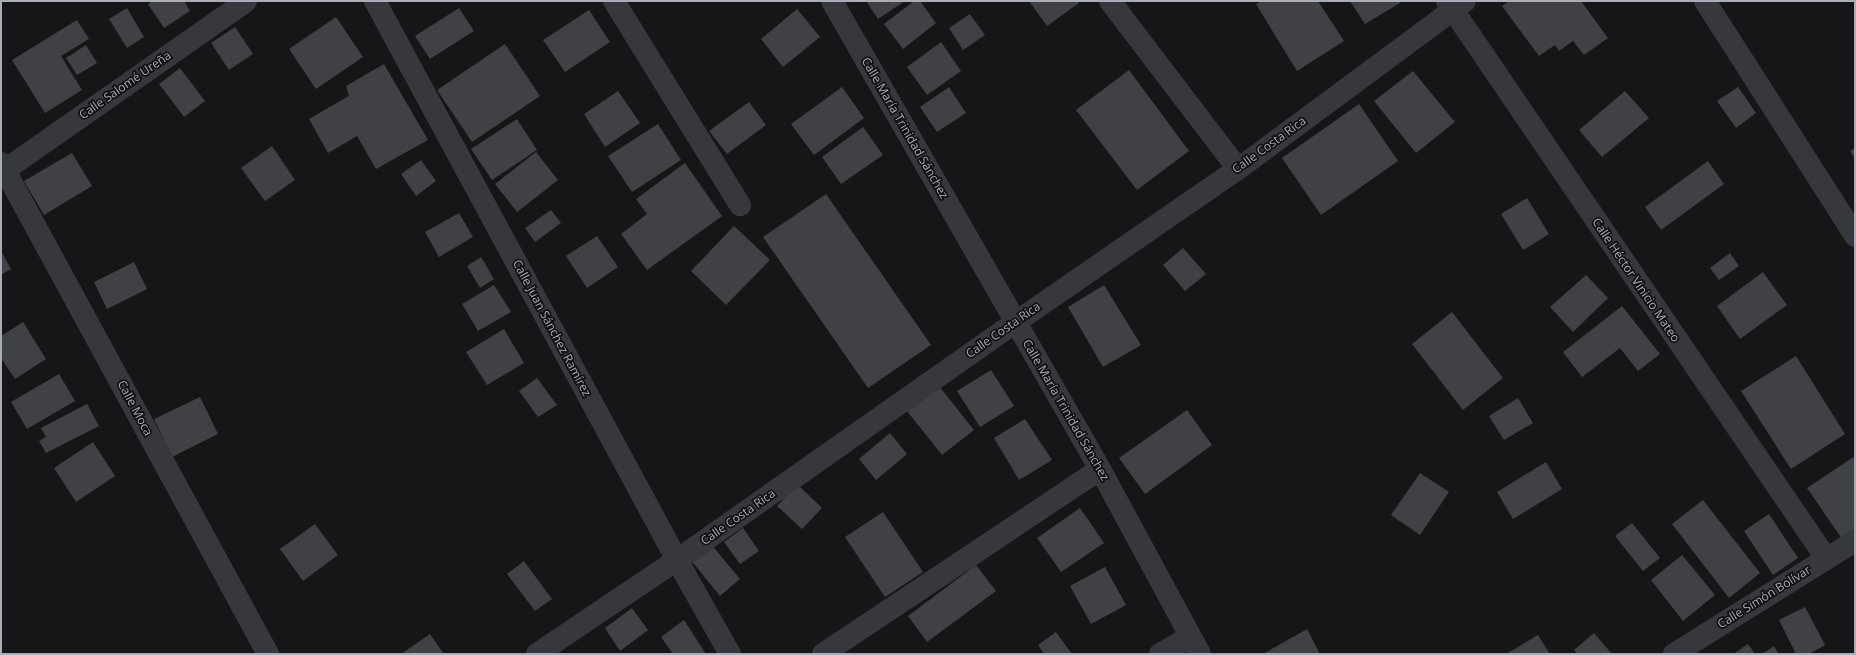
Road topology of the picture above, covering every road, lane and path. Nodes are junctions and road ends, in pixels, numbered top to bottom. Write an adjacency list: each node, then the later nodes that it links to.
1 (246, 1): 8 (street, Calle Salomé Ureña)
2 (375, 1): 16 (street, Calle Juan Sánchez Ramírez)
3 (614, 1): 10 (street)
4 (832, 1): 12 (street, Calle María Trinidad Sánchez)
5 (1110, 1): 9 (street)
6 (1706, 1): 11 (street)
7 (1455, 4): 9 (street, Calle Costa Rica); 15 (street, Calle Héctor Vinicio Mateo)
8 (3, 166): 18 (street, Calle Moca)
9 (1238, 169): 12 (street, Calle Costa Rica)
10 (740, 205)
11 (1855, 236)
12 (1016, 322): 13 (street, Calle María Trinidad Sánchez); 16 (street, Calle Costa Rica)
13 (1100, 469): 17 (street, Calle María Trinidad Sánchez); 21 (street)
14 (1855, 541): 15 (street, Calle Simón Bolívar)
15 (1826, 558): 23 (street, Calle Simón Bolívar)
16 (677, 560): 19 (street, Calle Costa Rica); 20 (street, Calle Juan Sánchez Ramírez)
17 (1195, 646): 22 (street)
18 (268, 654)
19 (537, 654)
20 (730, 654)
21 (823, 654)
22 (1160, 654)
23 (1674, 654)

